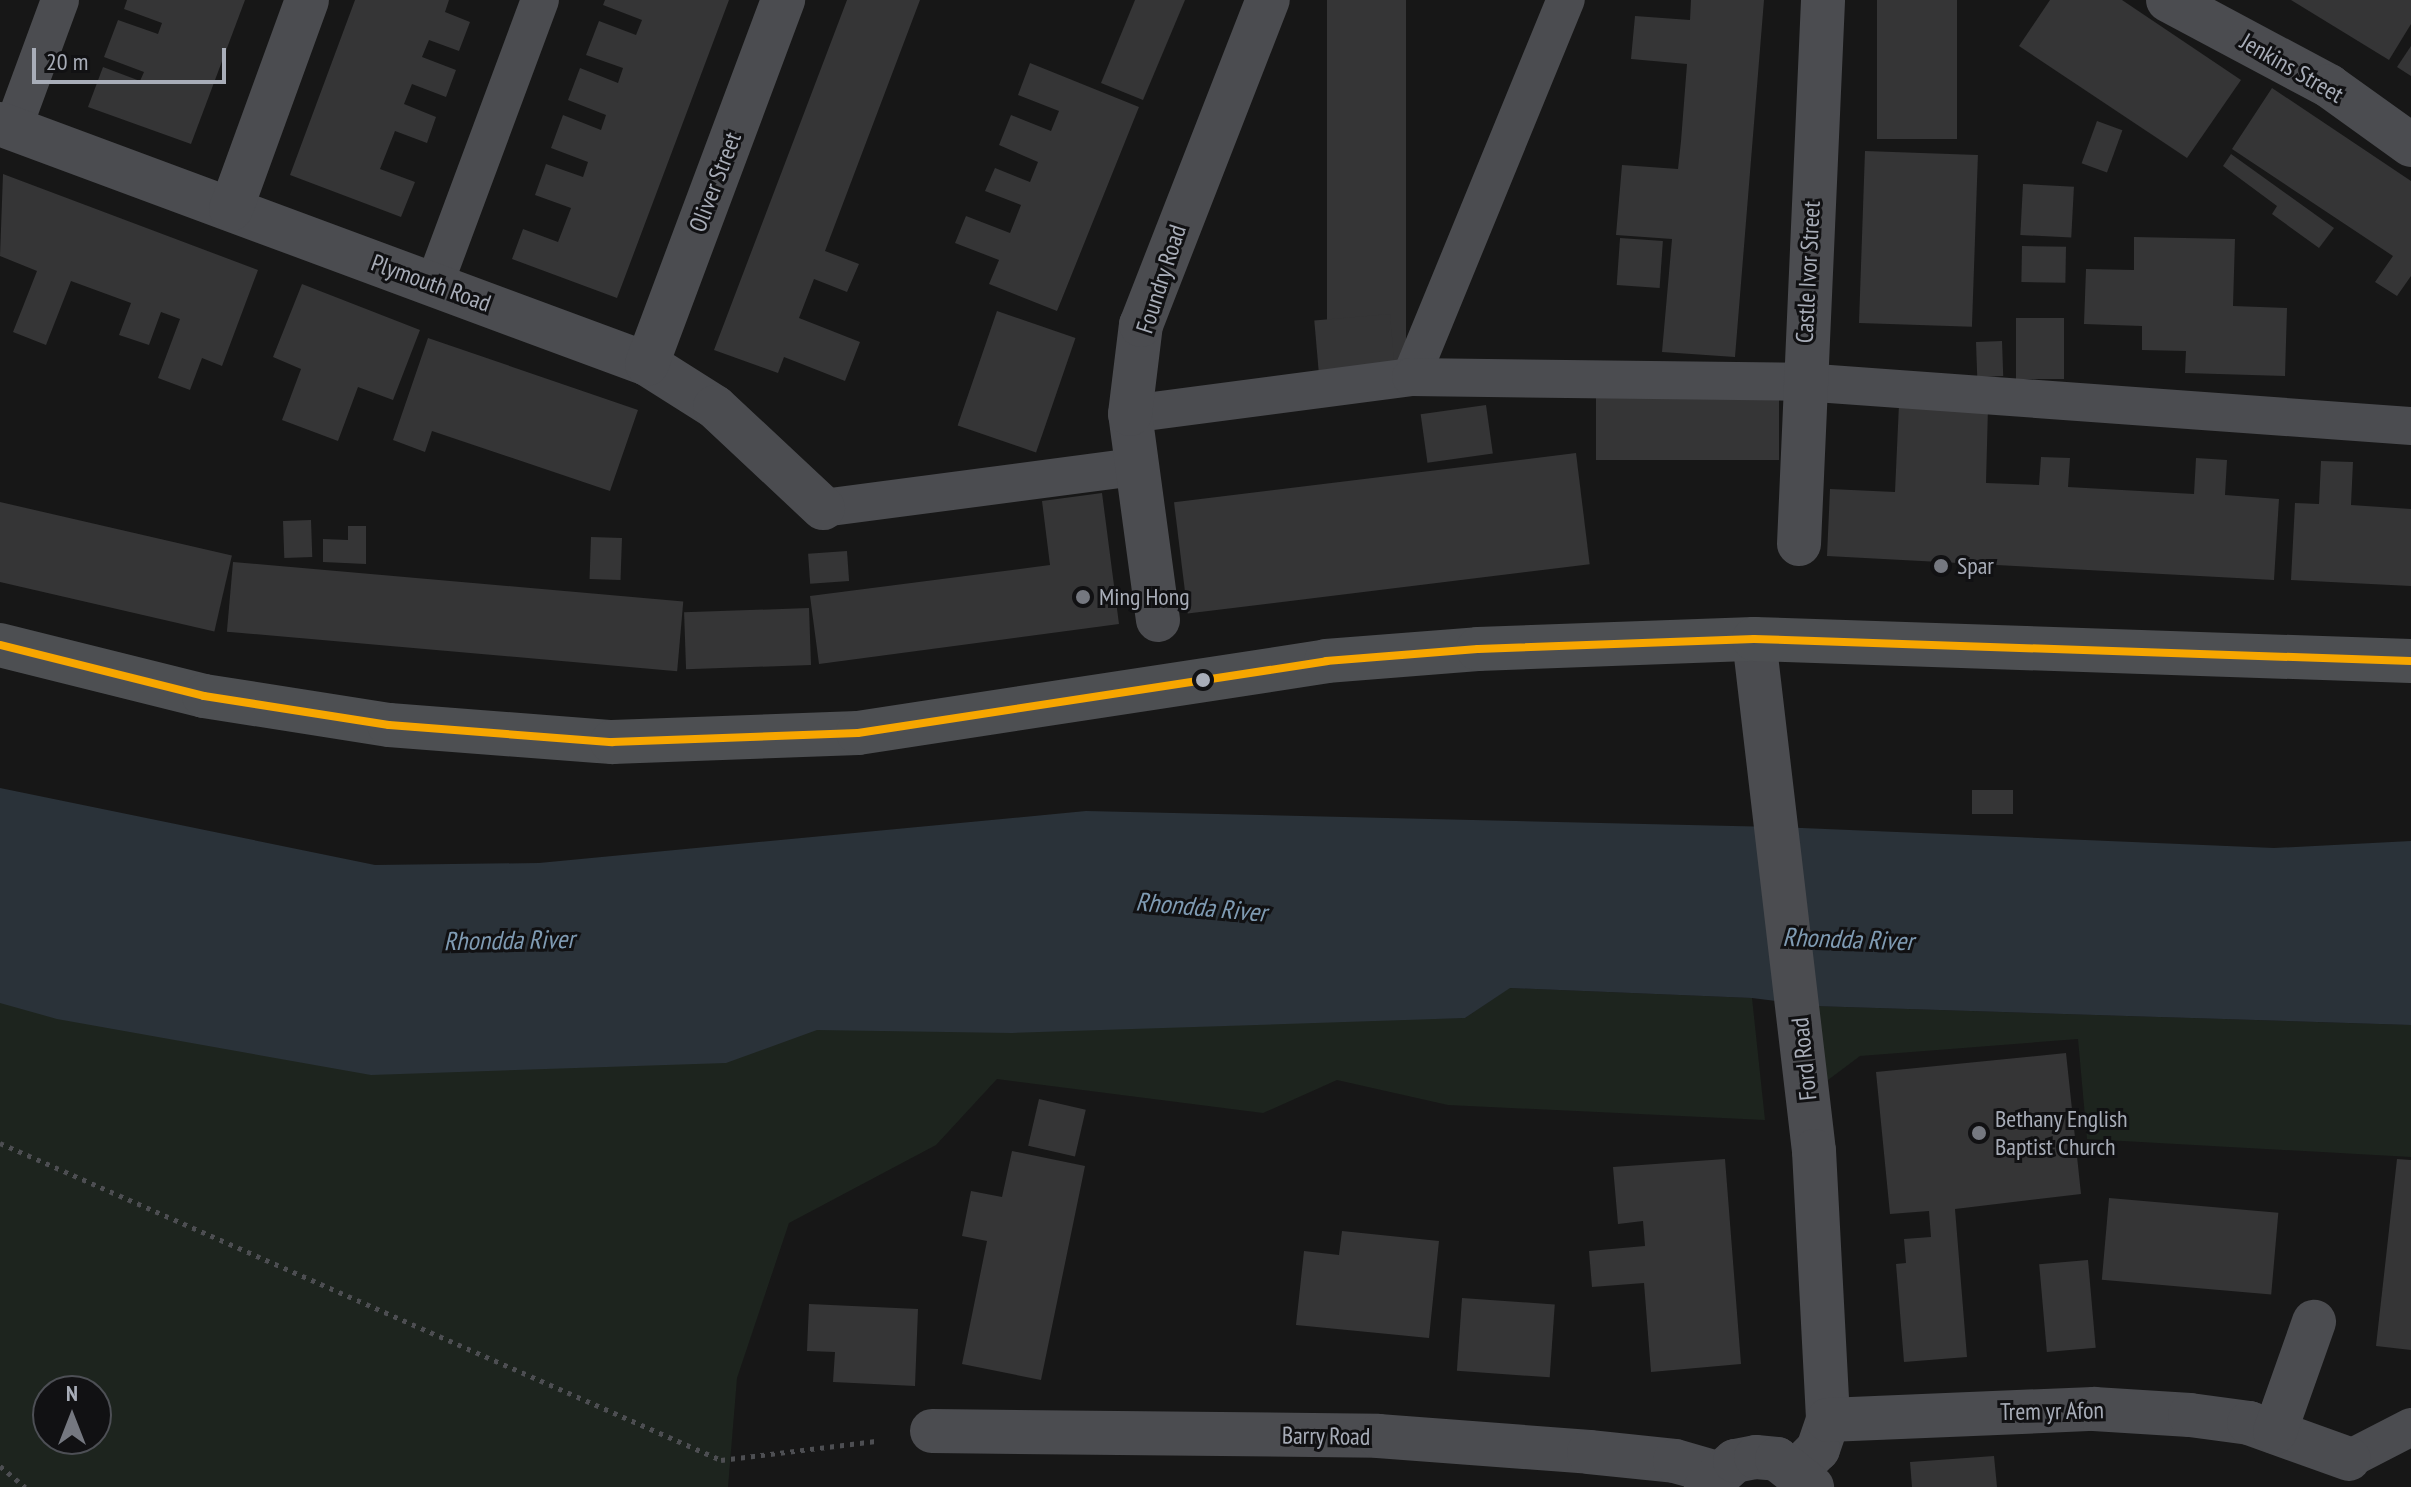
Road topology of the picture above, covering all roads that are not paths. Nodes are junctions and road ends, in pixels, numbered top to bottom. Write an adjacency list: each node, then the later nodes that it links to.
1 (60, 0): 9 (lane)
2 (307, 0): 11 (street)
3 (540, 0): 12 (lane)
4 (783, 0): 13 (street, Oliver Street)
5 (1268, 0): 16 (street, Foundry Road)
6 (1566, 0): 14 (lane)
7 (1823, 0): 15 (street, Castle Ivor Street)
8 (2168, 0): 10 (street, Jenkins Street)
9 (6, 126): 11 (street, Plymouth Road)
10 (2411, 145)
11 (231, 209): 12 (street, Plymouth Road)
12 (434, 285): 13 (street, Plymouth Road)
13 (647, 364): 19 (street, Plymouth Road)
14 (1411, 377): 15 (lane); 16 (lane)
15 (1802, 382): 17 (lane); 20 (street, Castle Ivor Street)
16 (1130, 414): 18 (street, Foundry Road)
17 (2411, 426)
18 (1135, 467): 19 (lane); 21 (street, Foundry Road)
19 (823, 508)
20 (1799, 544)
21 (1158, 620)
22 (1754, 639): 23 (main road); 24 (main road); 26 (street, Ford Road)
23 (0, 645)
24 (2411, 661)
25 (2314, 1322): 29 (street)
26 (1828, 1420): 29 (street, Trem yr Afon); 31 (street, Ford Road)
27 (2411, 1427): 30 (lane)
28 (932, 1431): 32 (street, Barry Road)
29 (2275, 1432): 30 (street, Trem yr Afon)
30 (2349, 1459)
31 (1804, 1478): 32 (street, Barry Road)
32 (1712, 1480)

